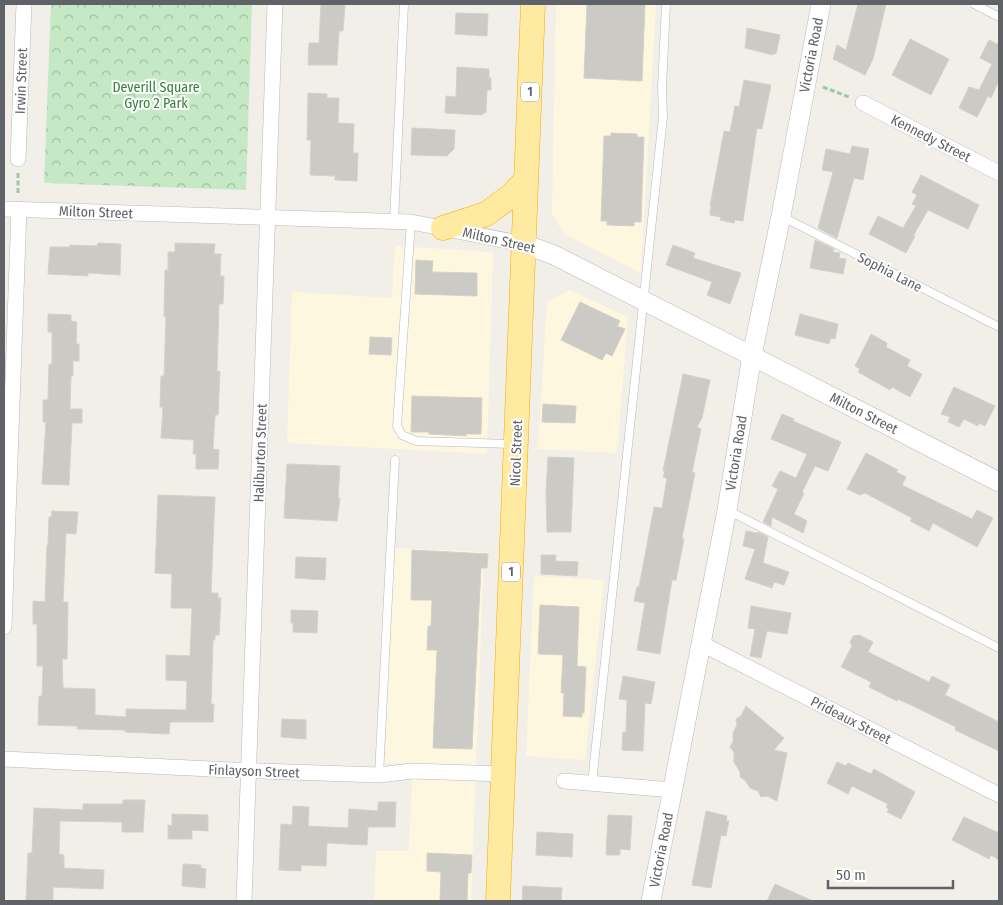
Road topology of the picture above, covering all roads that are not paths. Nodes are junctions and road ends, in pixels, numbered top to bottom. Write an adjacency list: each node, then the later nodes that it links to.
1 (24, 4): 10 (street, Irwin Street)
2 (275, 4): 15 (street, Haliburton Street)
3 (404, 4): 16 (lane)
4 (533, 4): 12 (highway, Nicol Street / 1)
5 (666, 4): 20 (lane)
6 (821, 4): 14 (street, Victoria Road)
7 (974, 4): 8 (lane)
8 (999, 17)
9 (863, 103): 11 (street, Kennedy Street)
10 (18, 159)
11 (999, 173)
12 (526, 180): 18 (highway); 19 (highway, Nicol Street / 1)
13 (11, 209): 15 (street, Milton Street); 27 (street)
14 (781, 216): 21 (lane, Sophia Lane); 22 (street, Victoria Road)
15 (267, 217): 16 (street, Milton Street); 31 (street, Haliburton Street)
16 (394, 221): 17 (street, Milton Street)
17 (411, 222): 18 (street, Milton Street); 23 (lane)
18 (443, 228): 19 (street, Milton Street)
19 (524, 244): 20 (street, Milton Street); 23 (highway, Nicol Street / 1)
20 (642, 301): 22 (street, Milton Street); 35 (lane)
21 (999, 327)
22 (752, 355): 25 (street, Milton Street); 26 (street, Victoria Road)
23 (516, 444): 32 (highway, Nicol Street / 1)
24 (395, 460): 33 (lane)
25 (999, 482)
26 (727, 510): 28 (street, Victoria Road); 29 (lane)
27 (4, 627)
28 (702, 644): 36 (street, Victoria Road); 37 (street, Prideaux Street)
29 (999, 648)
30 (4, 759): 31 (street, Finlayson Street)
31 (249, 771): 33 (street, Finlayson Street); 38 (street, Haliburton Street)
32 (504, 774): 33 (street, Finlayson Street); 39 (highway, Nicol Street / 1)
33 (379, 775)
34 (564, 781): 35 (street)
35 (592, 784): 36 (street)
36 (673, 790): 40 (street, Victoria Road)
37 (999, 795)
38 (244, 901)
39 (498, 901)
40 (651, 901)

